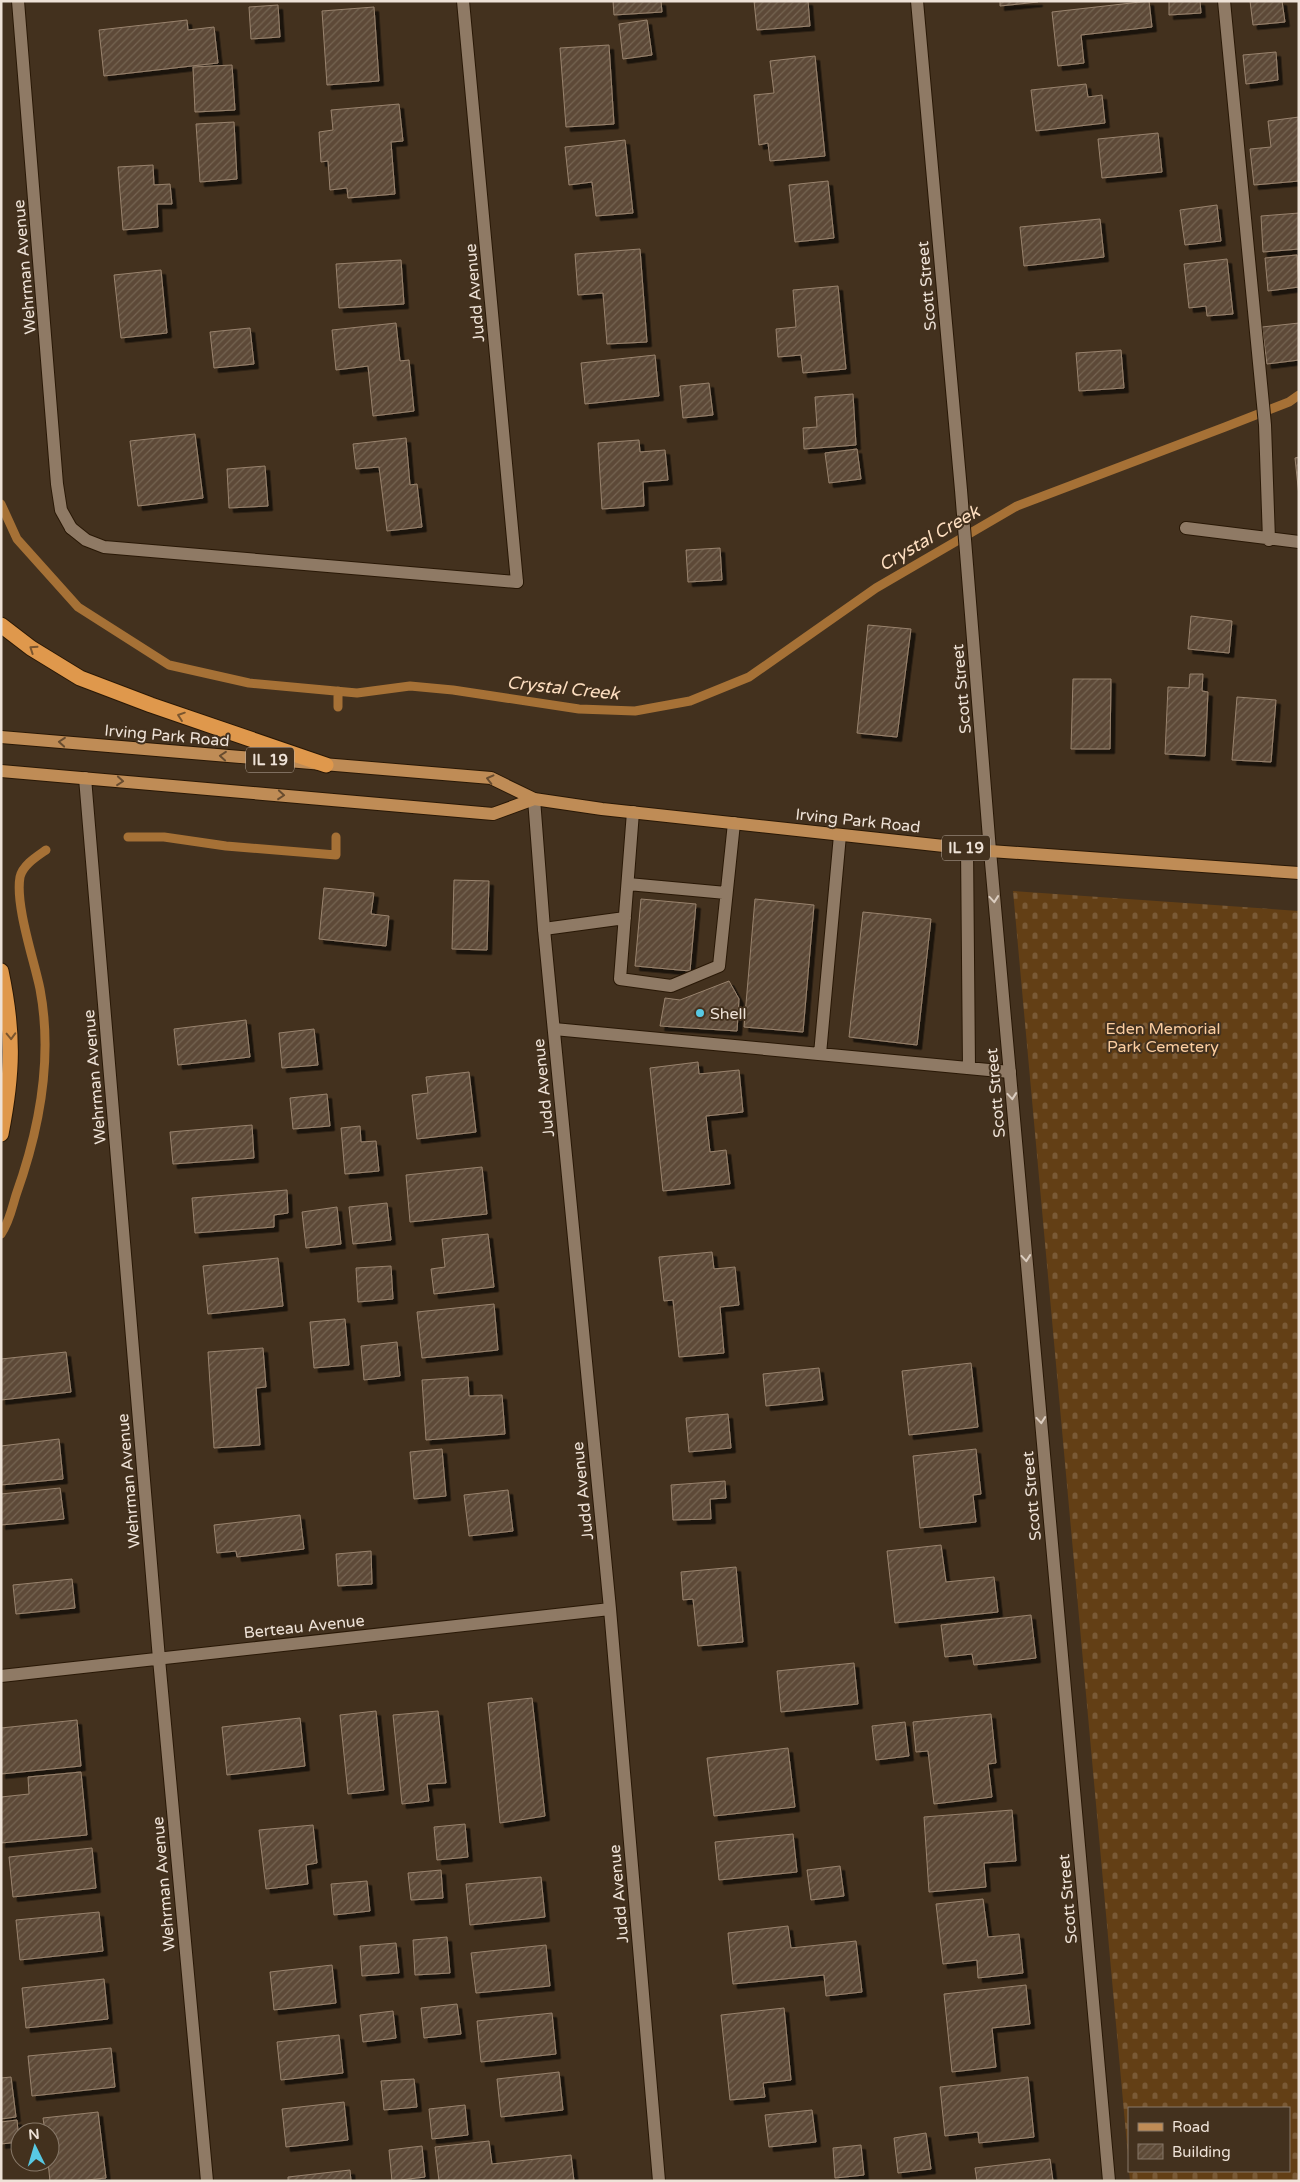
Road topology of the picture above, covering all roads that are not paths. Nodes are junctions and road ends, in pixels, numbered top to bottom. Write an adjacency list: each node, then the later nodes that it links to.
1 (18, 1): 8 (street, Wehrman Avenue)
2 (463, 1): 8 (street, Judd Avenue)
3 (917, 1): 19 (street, Scott Street)
4 (1224, 1): 6 (street)
5 (1186, 528): 6 (street)
6 (1269, 540): 7 (street)
7 (1299, 542)
8 (517, 582)
9 (1, 625): 11 (highway, one-way to 9)
10 (1, 737): 11 (main road, Irving Park Road / IL 19, one-way to 10)
11 (326, 765): 14 (main road, Irving Park Road / IL 19, one-way to 11)
12 (1, 771): 13 (main road, Irving Park Road / IL 19)
13 (85, 778): 14 (main road, Irving Park Road / IL 19, one-way to 14); 32 (street, Wehrman Avenue)
14 (534, 799): 15 (main road, Irving Park Road / IL 19); 24 (street, Judd Avenue)
15 (634, 812): 16 (main road, Irving Park Road / IL 19); 21 (street)
16 (734, 823): 17 (main road, Irving Park Road / IL 19); 22 (street)
17 (840, 834): 18 (main road, Irving Park Road / IL 19); 27 (street)
18 (967, 848): 19 (main road, Irving Park Road / IL 19); 28 (street)
19 (990, 851): 20 (main road, Irving Park Road / IL 19); 29 (street, Scott Street, one-way to 29)
20 (1299, 873)
21 (628, 884): 22 (street); 23 (street)
22 (726, 893): 23 (street)
23 (625, 918): 24 (street)
24 (544, 929): 26 (street, Judd Avenue)
25 (1, 971): 30 (highway, one-way to 30)
26 (554, 1028): 27 (street); 31 (street, Judd Avenue)
27 (820, 1054): 28 (street)
28 (969, 1068): 29 (street)
29 (1010, 1072): 36 (street, Scott Street, one-way to 36)
30 (1, 1134)
31 (610, 1608): 32 (street, Berteau Avenue); 35 (street, Judd Avenue)
32 (159, 1659): 33 (street, Berteau Avenue); 34 (street, Wehrman Avenue)
33 (1, 1676)
34 (207, 2181)
35 (659, 2181)
36 (1108, 2181)

